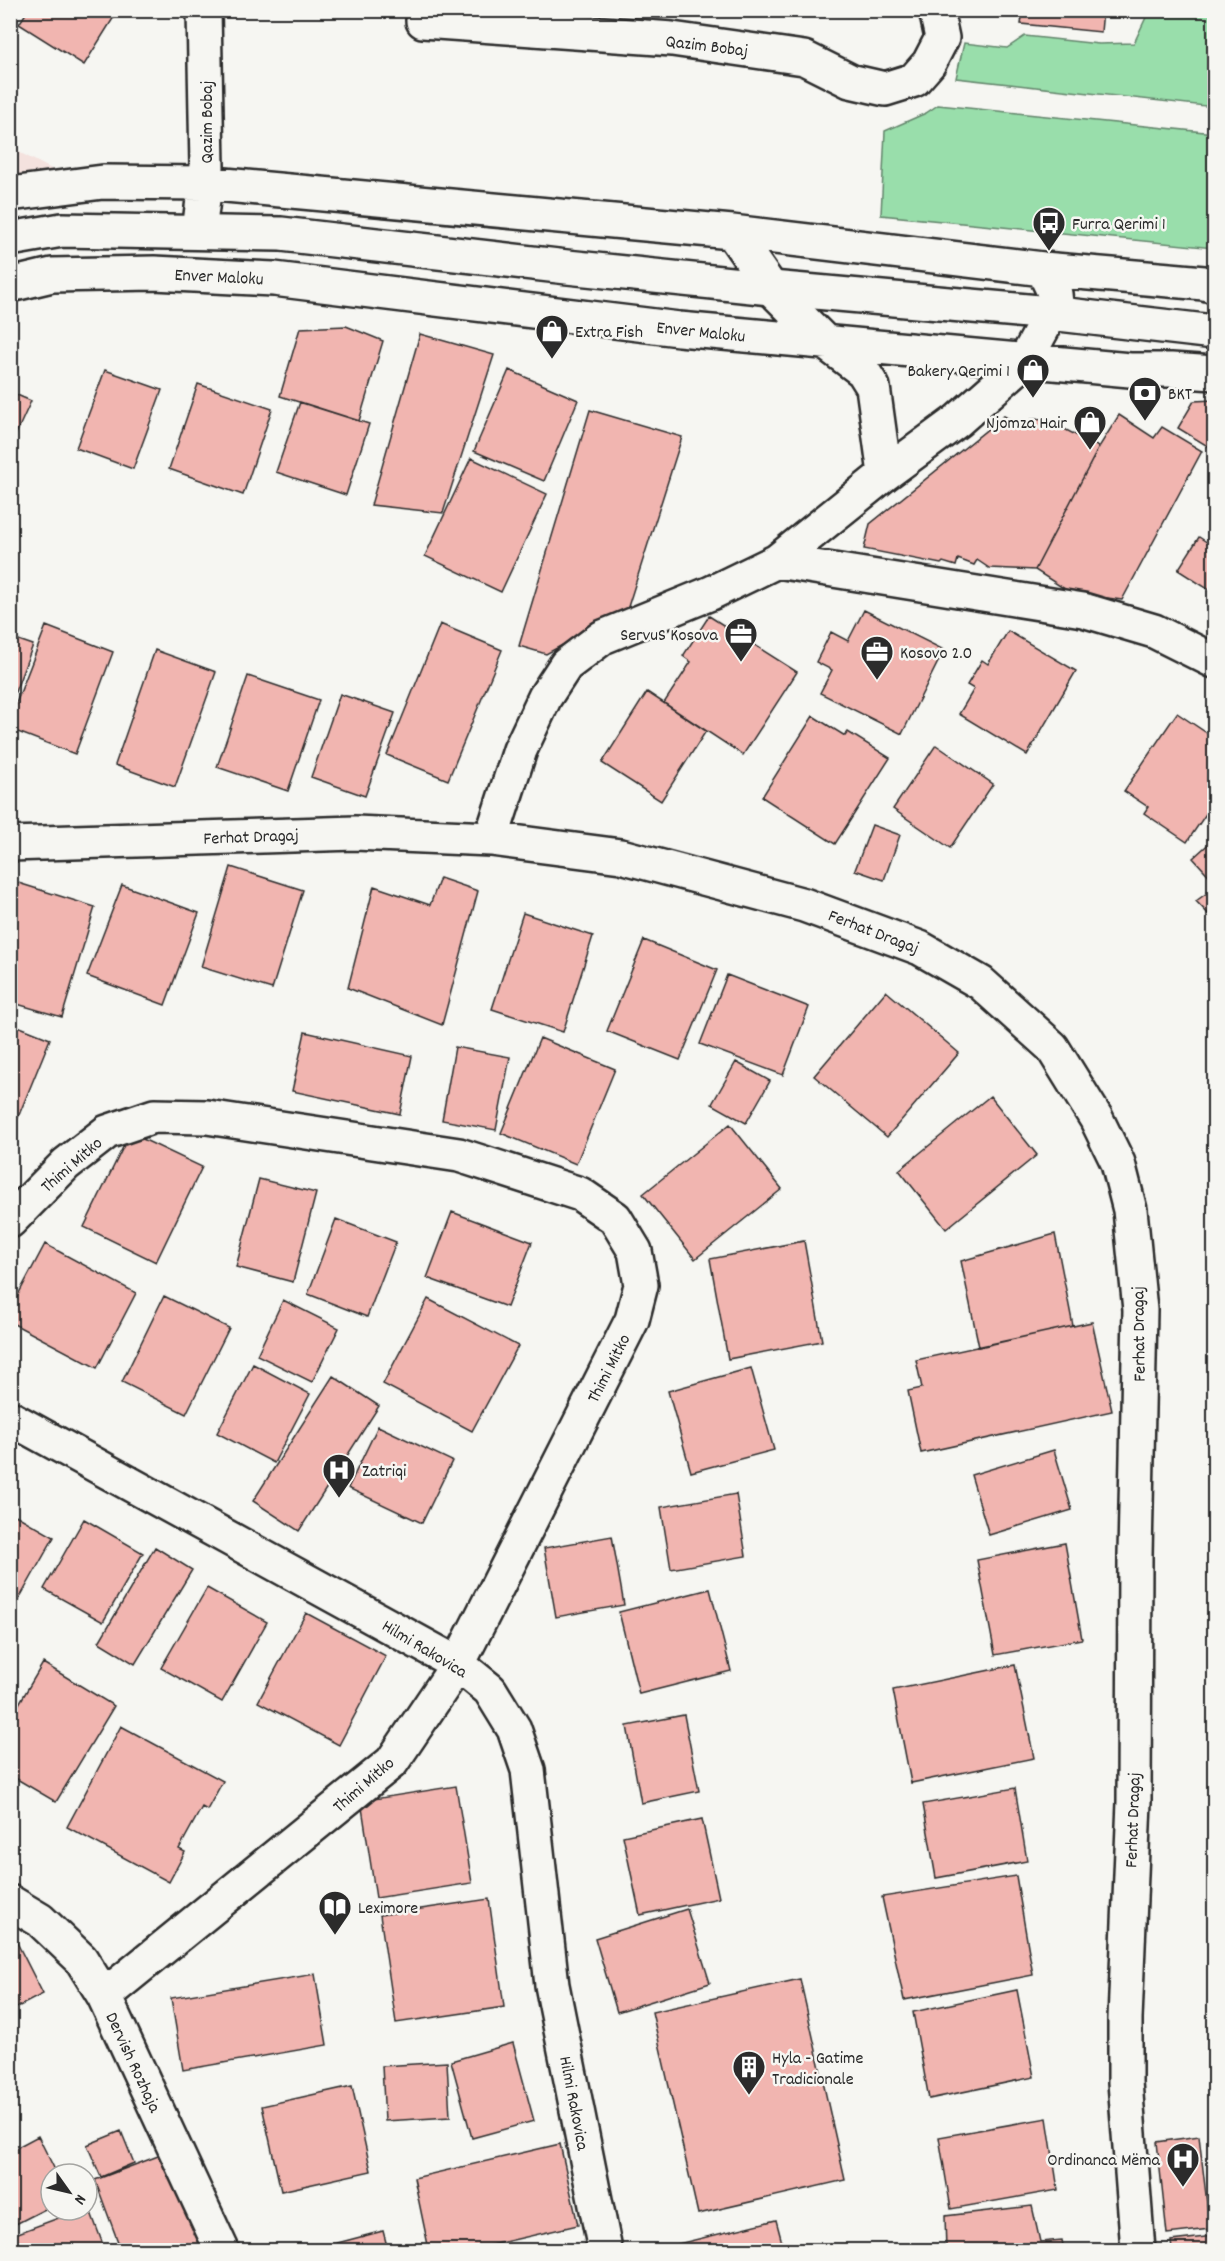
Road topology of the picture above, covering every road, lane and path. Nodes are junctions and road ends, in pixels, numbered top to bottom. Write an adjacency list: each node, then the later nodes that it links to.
1 (204, 10): 4 (street, Qazim Bobaj)
2 (423, 10): 3 (street, Qazim Bobaj)
3 (936, 10)
4 (204, 183): 5 (street); 6 (street, Qazim Bobaj); 7 (street)
5 (10, 194)
6 (200, 232): 8 (street); 12 (street)
7 (732, 232): 9 (street); 12 (street)
8 (10, 238)
9 (1043, 269): 11 (street); 13 (street)
10 (10, 285): 15 (street, Enver Maloku)
11 (1215, 286)
12 (771, 288): 13 (street); 15 (street)
13 (1050, 313): 14 (street); 16 (street)
14 (1215, 332)
15 (826, 344): 16 (street, Enver Maloku); 18 (street)
16 (1025, 361): 17 (street, Enver Maloku); 18 (street)
17 (1215, 374)
18 (885, 474): 19 (street)
19 (777, 561): 20 (street); 21 (street)
20 (1215, 661)
21 (491, 839): 22 (street, Ferhat Dragaj); 30 (street, Ferhat Dragaj)
22 (10, 844)
23 (10, 1221): 25 (street, Thimi Mitko)
24 (10, 1418): 25 (street, Hilmi Rakovica)
25 (458, 1664): 27 (street, Thimi Mitko); 29 (street, Hilmi Rakovica)
26 (10, 1902): 27 (street, Dervish Rozhaja)
27 (104, 1996): 28 (street, Dervish Rozhaja)
28 (222, 2250)
29 (605, 2250)
30 (1138, 2250)

